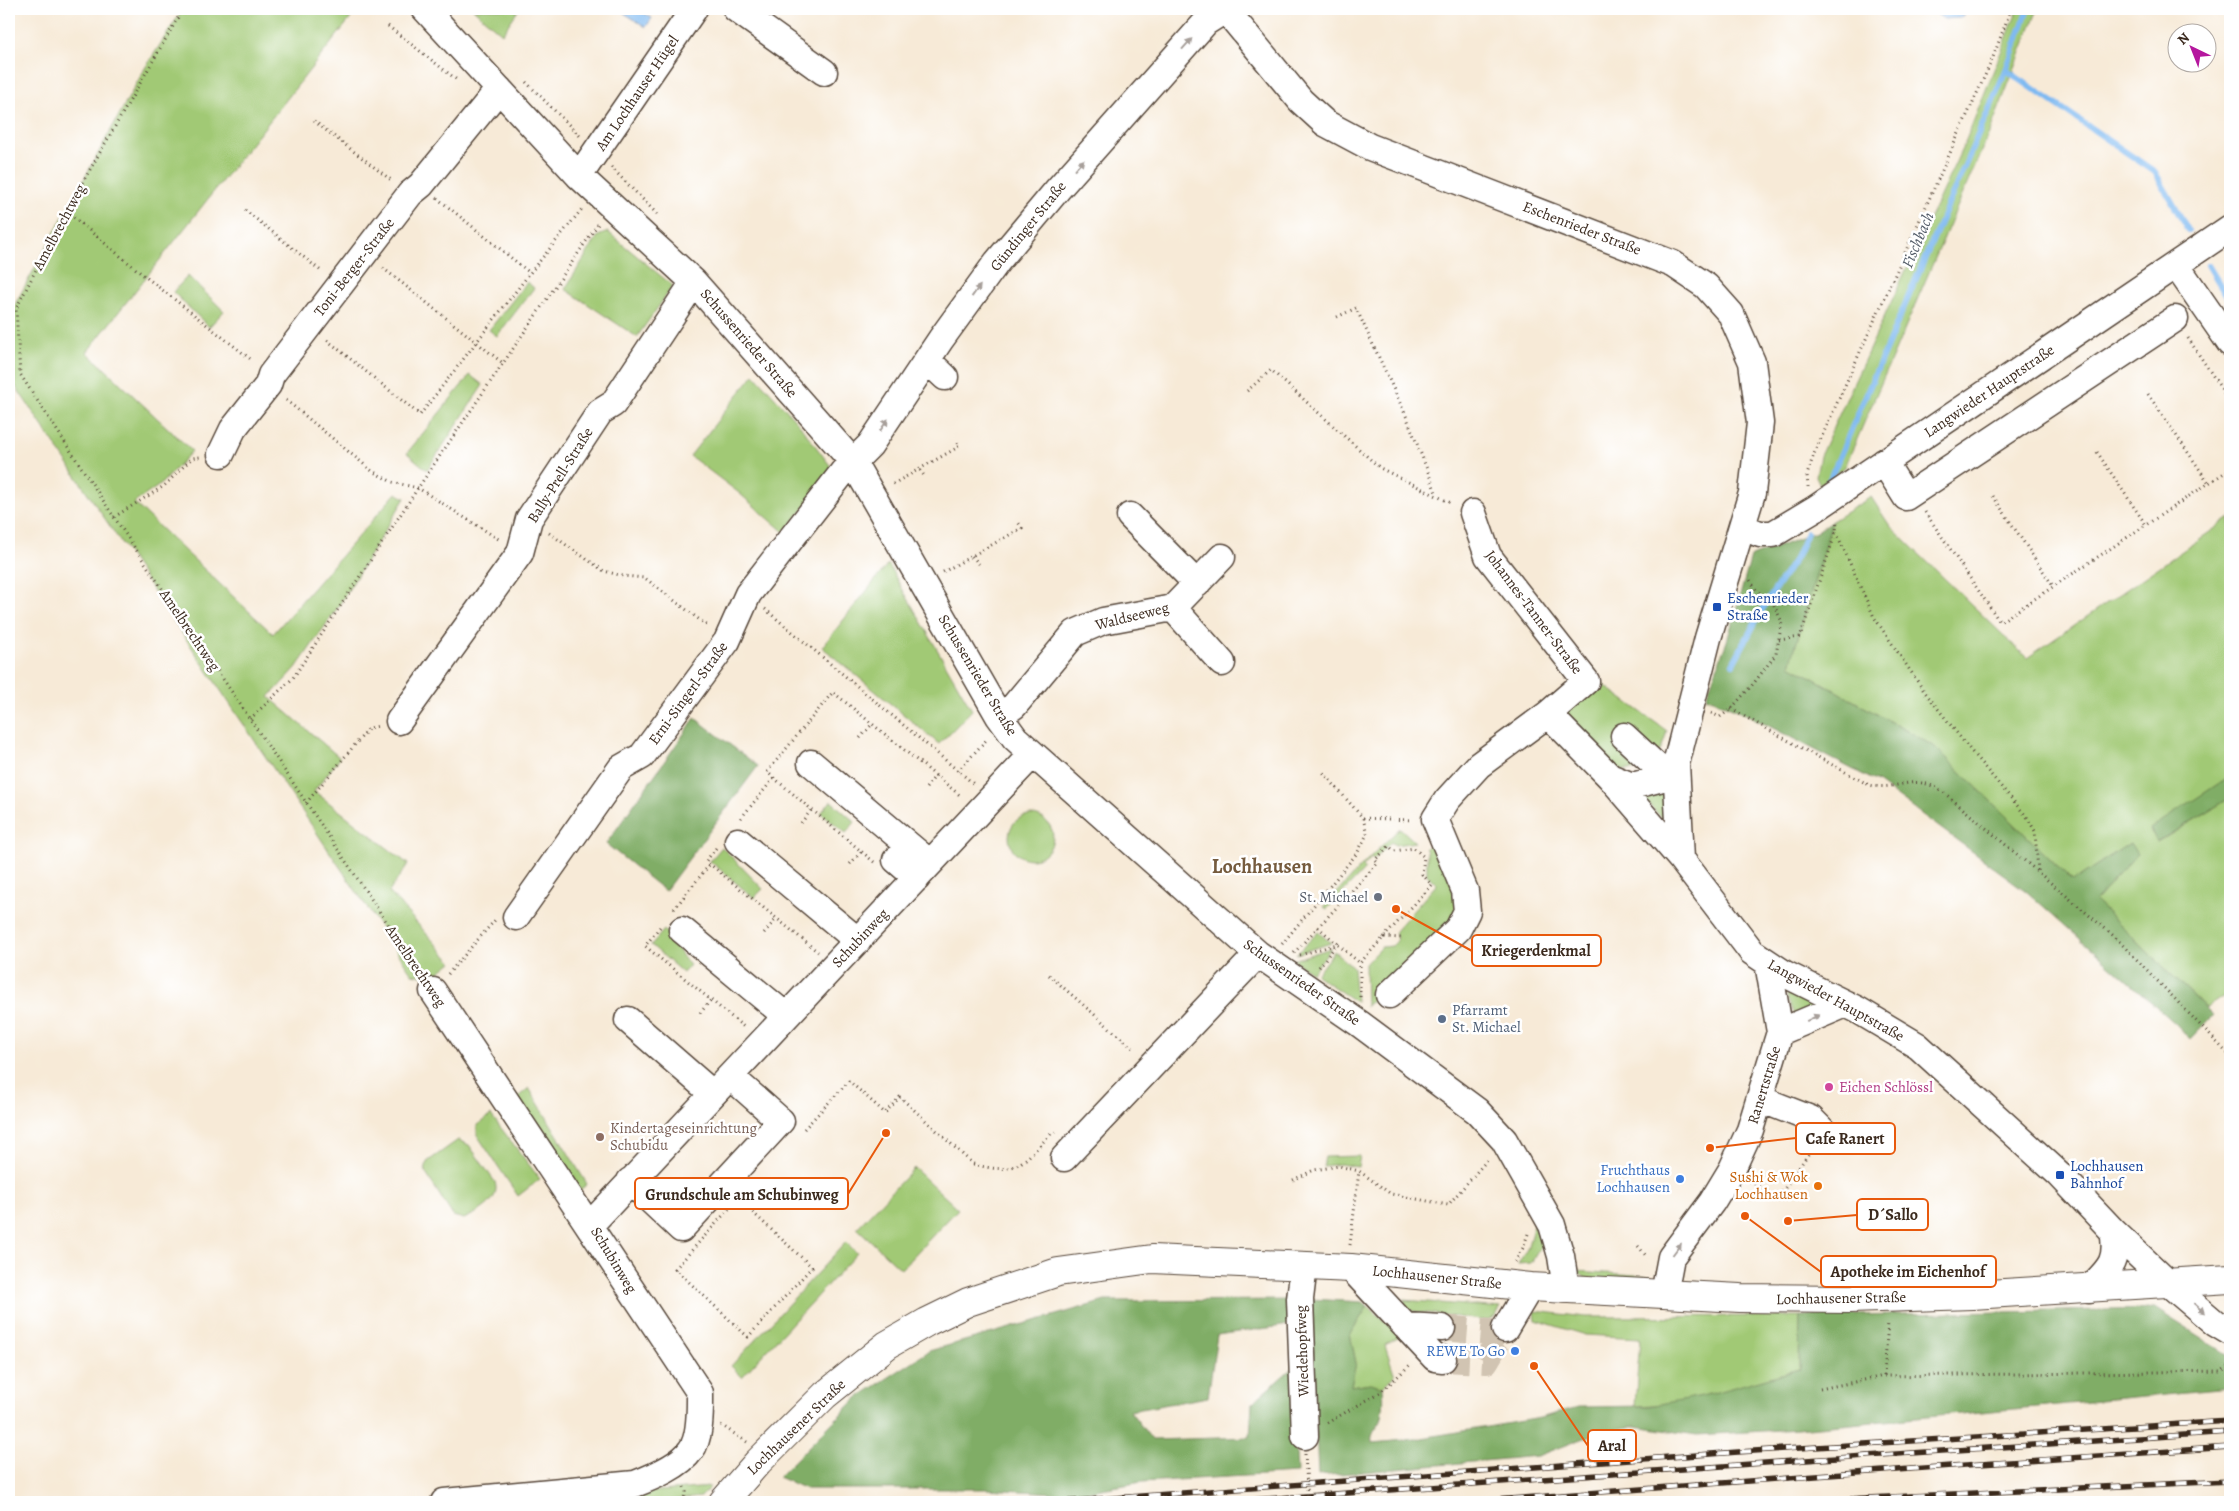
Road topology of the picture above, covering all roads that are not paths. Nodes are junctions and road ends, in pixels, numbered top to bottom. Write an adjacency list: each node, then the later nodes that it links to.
1 (425, 9): 6 (street, Schussenrieder Straße)
2 (694, 9): 7 (street, Am Lochhauser Hügel)
3 (736, 9): 5 (street)
4 (1225, 9): 14 (street, Gündinger Straße, one-way to 4); 18 (street, Eschenrieder Straße)
5 (824, 72)
6 (493, 95): 7 (street, Schussenrieder Straße); 13 (street, Toni-Berger-Straße)
7 (592, 196): 10 (street, Schussenrieder Straße)
8 (2230, 228): 9 (street, Langwieder Hauptstraße)
9 (2176, 264): 12 (street); 15 (street, Langwieder Hauptstraße)
10 (694, 282): 14 (street, Schussenrieder Straße); 24 (street, Bally-Prell-Straße)
11 (2175, 319): 15 (street)
12 (2230, 343)
13 (221, 454)
14 (853, 462): 25 (street, Schussenrieder Straße); 35 (street, Erni-Singerl-Straße)
15 (1884, 462): 18 (street, Langwieder Hauptstraße)
16 (1472, 513): 23 (street, Johannes-Tanner-Straße)
17 (1130, 516): 20 (street)
18 (1742, 527): 29 (street, Eschenrieder Straße)
19 (1222, 558): 20 (street, Waldseeweg)
20 (1197, 584): 21 (street, Waldseeweg)
21 (1173, 608): 22 (street); 25 (street, Waldseeweg)
22 (1222, 663)
23 (1548, 714): 30 (street, Langwieder Hauptstraße); 41 (street, Johannes-Tanner-Straße)
24 (399, 722)
25 (996, 725): 27 (street, Schussenrieder Straße)
26 (1624, 736): 29 (street)
27 (1032, 755): 34 (street, Schubinweg); 38 (street, Schussenrieder Straße)
28 (812, 763): 34 (street)
29 (1671, 769): 30 (street, Langwieder Hauptstraße); 32 (street)
30 (1610, 777): 32 (street, Langwieder Hauptstraße)
31 (738, 841): 37 (street)
32 (1681, 859): 39 (street, Langwieder Hauptstraße)
33 (896, 860): 34 (street)
34 (924, 870): 37 (street, Schubinweg)
35 (516, 917)
36 (682, 930): 44 (street)
37 (858, 941): 44 (street, Schubinweg)
38 (1263, 957): 49 (street); 58 (street, Schussenrieder Straße)
39 (1768, 963): 42 (street, Langwieder Hauptstraße); 45 (street, Ranertstraße)
40 (433, 991): 51 (street, Amelbrechtweg)
41 (1389, 995)
42 (1846, 1004): 45 (street, Ranertstraße, one-way to 42); 52 (street, Langwieder Hauptstraße)
43 (628, 1020): 46 (street)
44 (771, 1021): 46 (street, Schubinweg)
45 (1780, 1032): 47 (street, Ranertstraße)
46 (722, 1085): 50 (street, Schubinweg); 50 (street)
47 (1760, 1099): 48 (street); 60 (street, Ranertstraße, one-way to 47)
48 (1824, 1132)
49 (1064, 1158)
50 (630, 1181): 51 (street, Schubinweg)
51 (590, 1225): 65 (street, Schubinweg)
52 (2113, 1231): 56 (street, Langwieder Hauptstraße); 59 (street)
53 (1351, 1255): 54 (main road, Lochhausener Straße); 57 (main road, Lochhausener Straße); 63 (street)
54 (1304, 1266): 64 (street, Wiedehopfweg); 66 (main road, Lochhausener Straße)
55 (2230, 1279): 56 (main road, Lochhausener Straße)
56 (2168, 1283): 59 (main road, Lochhausener Straße); 62 (street, Langwieder Hauptstraße, one-way to 62)
57 (1530, 1288): 58 (main road, Lochhausener Straße); 61 (street)
58 (1566, 1289): 60 (main road, Lochhausener Straße)
59 (2089, 1289): 60 (main road, Lochhausener Straße)
60 (1664, 1294)
61 (1506, 1329)
62 (2230, 1332)
63 (1430, 1340)
64 (1305, 1445)
65 (444, 1502)
66 (723, 1502)

